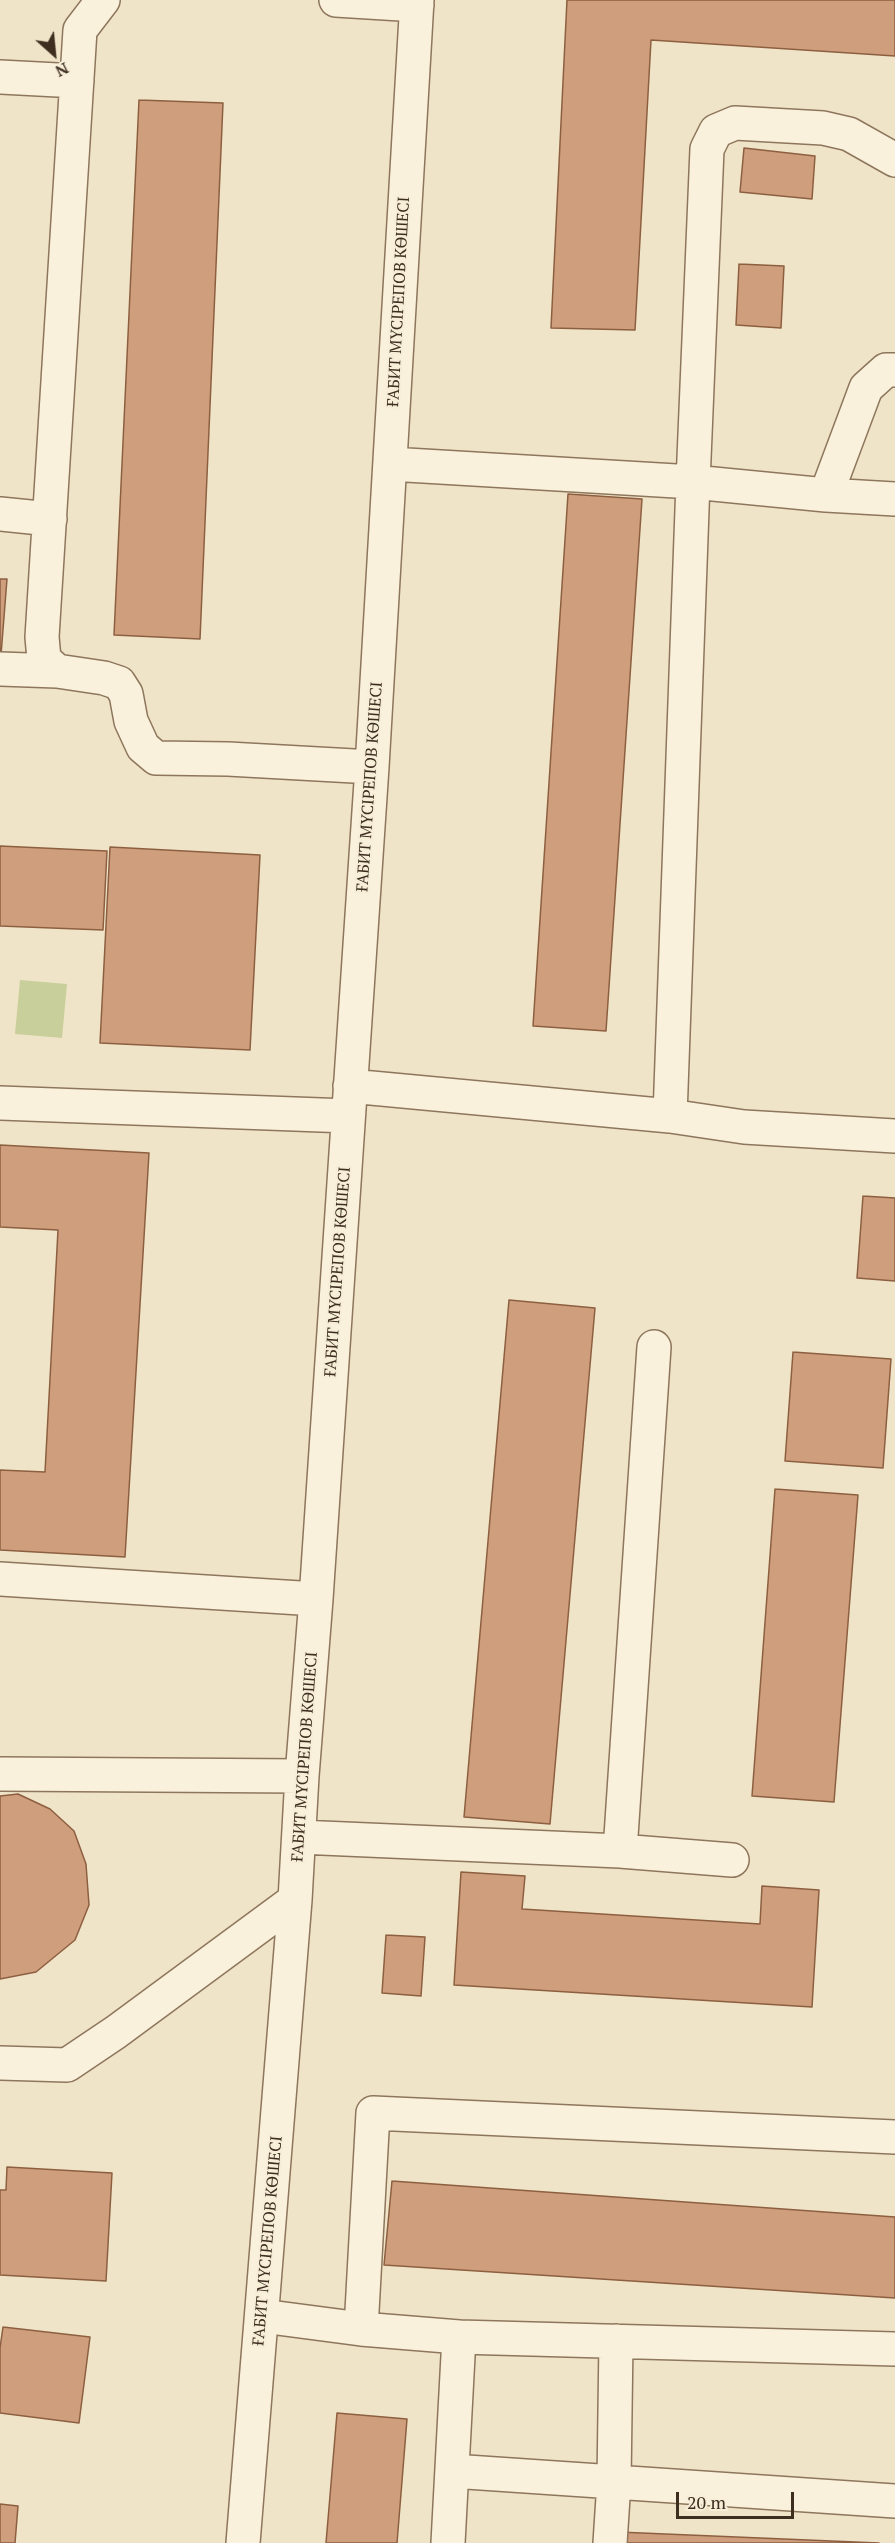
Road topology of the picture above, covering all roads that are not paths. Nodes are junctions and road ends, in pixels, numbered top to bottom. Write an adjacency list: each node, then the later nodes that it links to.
1 (103, 0): 5 (street)
2 (336, 0): 3 (street)
3 (417, 3): 8 (street, ҒАБИТ МҮСІРЕПОВ КӨШЕСІ)
4 (0, 77): 5 (street)
5 (77, 81): 13 (street)
6 (895, 160): 9 (street)
7 (895, 370): 10 (street)
8 (390, 464): 9 (street); 16 (street, ҒАБИТ МҮСІРЕПОВ КӨШЕСІ)
9 (693, 482): 10 (street); 19 (street)
10 (826, 495): 11 (street)
11 (895, 499)
12 (0, 514): 13 (street)
13 (50, 519): 15 (street)
14 (0, 669): 15 (street)
15 (57, 671): 16 (street)
16 (372, 767): 17 (street, ҒАБИТ МҮСІРЕПОВ КӨШЕСІ)
17 (349, 1101): 18 (street); 19 (street); 23 (street, ҒАБИТ МҮСІРЕПОВ КӨШЕСІ)
18 (0, 1103)
19 (670, 1116): 20 (street)
20 (895, 1136)
21 (654, 1347): 27 (street)
22 (0, 1579): 23 (street)
23 (316, 1599): 25 (street, ҒАБИТ МҮСІРЕПОВ КӨШЕСІ)
24 (0, 1774): 25 (street)
25 (302, 1776): 26 (street, ҒАБИТ МҮСІРЕПОВ КӨШЕСІ)
26 (299, 1837): 27 (street); 29 (street, ҒАБИТ МҮСІРЕПОВ КӨШЕСІ)
27 (620, 1851): 28 (street)
28 (732, 1860)
29 (295, 1900): 30 (street); 32 (street, ҒАБИТ МҮСІРЕПОВ КӨШЕСІ)
30 (0, 2063)
31 (895, 2137): 33 (street)
32 (262, 2316): 33 (street); 40 (street, ҒАБИТ МҮСІРЕПОВ КӨШЕСІ)
33 (361, 2329): 34 (street)
34 (459, 2337): 35 (street); 37 (street)
35 (616, 2341): 36 (street); 38 (street)
36 (895, 2349)
37 (452, 2471): 38 (street); 41 (street)
38 (615, 2482): 39 (street); 42 (street)
39 (895, 2501)
40 (243, 2543)
41 (448, 2543)
42 (610, 2543)

